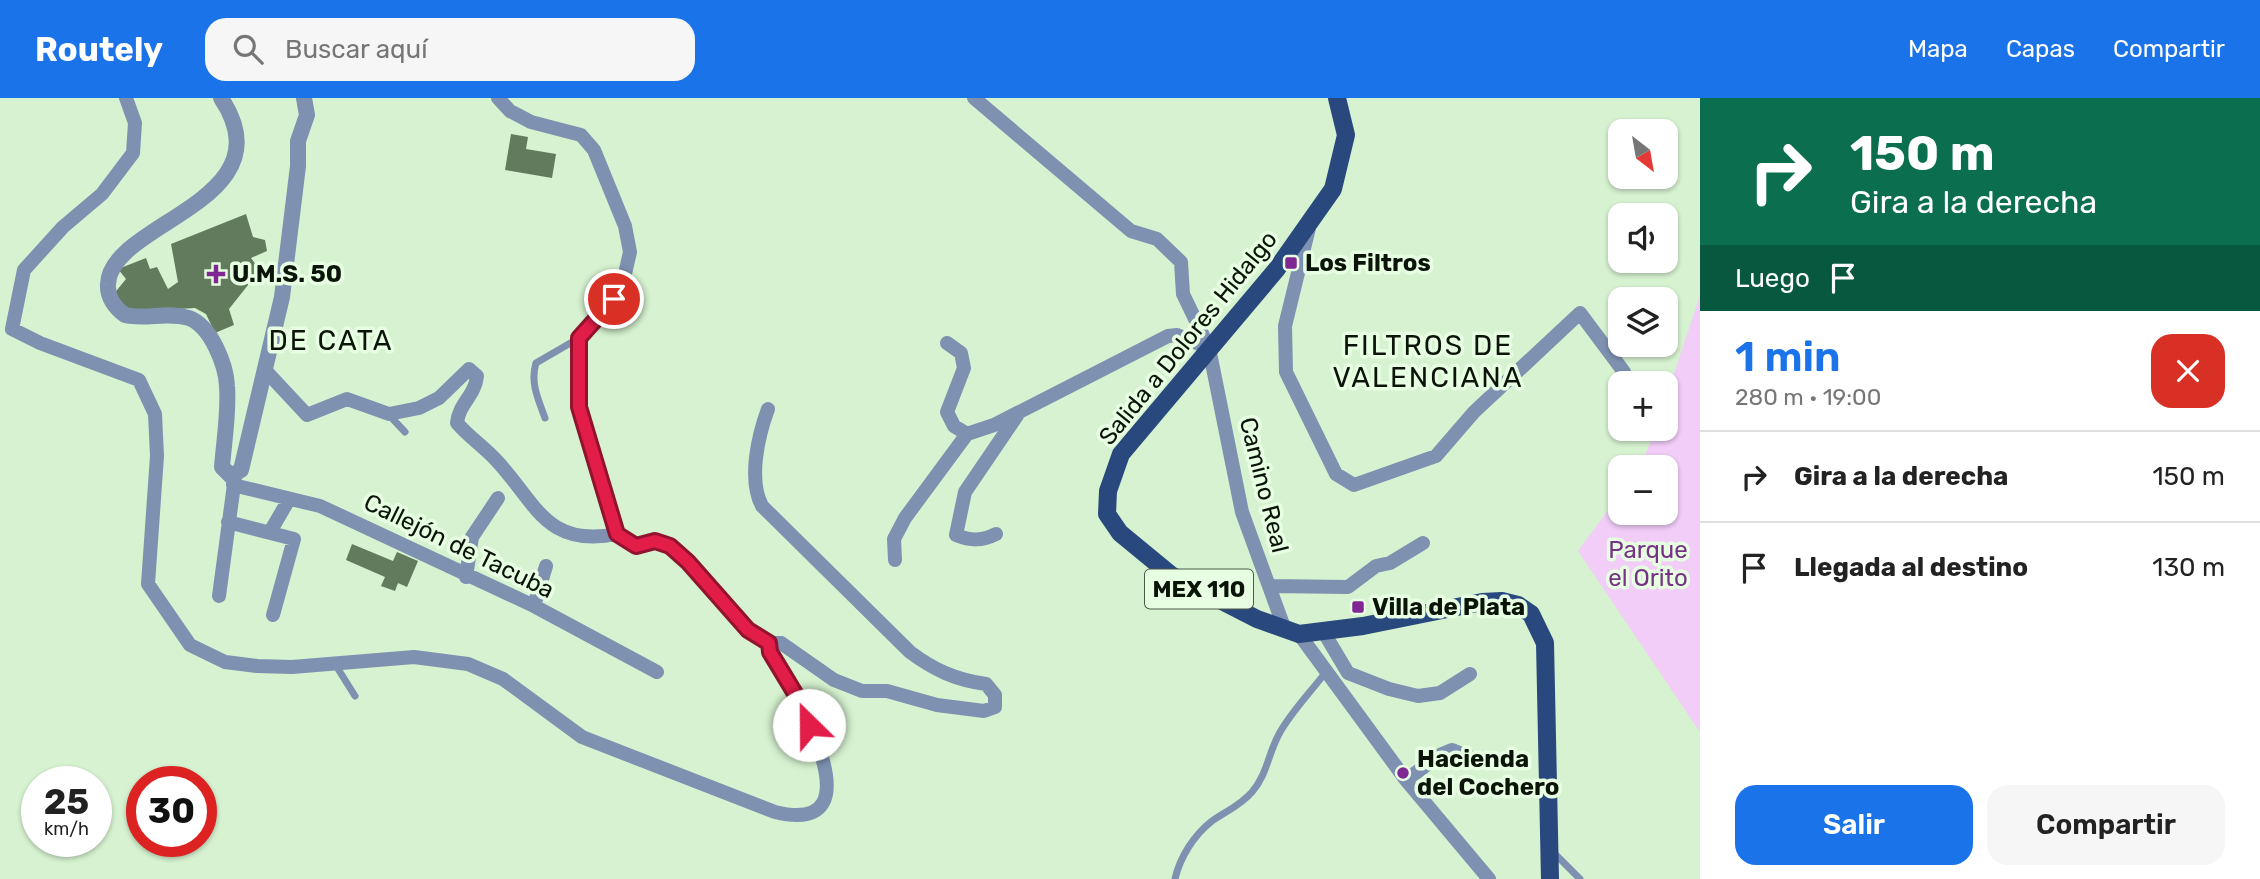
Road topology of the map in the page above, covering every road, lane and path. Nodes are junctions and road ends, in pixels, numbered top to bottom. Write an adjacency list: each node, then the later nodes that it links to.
1 (126, 98): 37 (street)
2 (221, 98): 19 (street)
3 (304, 98): 11 (street)
4 (498, 98): 8 (street)
5 (974, 98): 10 (street, Camino Real)
6 (1337, 98): 7 (main road, Salida a Dolores Hidalgo / MEX 110)
7 (1309, 227): 10 (main road, Salida a Dolores Hidalgo / MEX 110); 12 (street)
8 (579, 338): 16 (lane); 24 (street)
9 (947, 343): 18 (street)
10 (1209, 348): 14 (street); 30 (street, Camino Real); 35 (main road, Salida a Dolores Hidalgo / MEX 110)
11 (265, 370): 15 (street); 19 (street)
12 (1623, 371)
13 (768, 409): 36 (street)
14 (1019, 413): 18 (street); 25 (street)
15 (389, 414): 17 (lane); 24 (street)
16 (545, 418)
17 (405, 432)
18 (967, 434): 27 (street)
19 (234, 480): 21 (street, Callejón de Tacuba); 22 (street)
20 (498, 498): 29 (street)
21 (288, 500): 23 (street); 29 (street, Callejón de Tacuba)
22 (229, 522): 23 (street); 31 (street)
23 (270, 532): 33 (street)
24 (617, 534): 36 (street)
25 (996, 534)
26 (1423, 543): 30 (street)
27 (895, 559)
28 (546, 566): 32 (street)
29 (466, 577): 32 (street, Callejón de Tacuba)
30 (1269, 586): 35 (street, Camino Real)
31 (219, 596)
32 (534, 606): 38 (street, Callejón de Tacuba)
33 (273, 615)
34 (1323, 631): 35 (main road, Salida a Dolores Hidalgo / MEX 110); 40 (street); 44 (main road, Salida a Dolores Hidalgo / MEX 110)
35 (1292, 632): 39 (street, Camino Real)
36 (769, 643): 37 (street)
37 (334, 663): 41 (lane)
38 (656, 672)
39 (1325, 673): 43 (street, Camino Real); 45 (lane)
40 (1470, 674)
41 (355, 695)
42 (1477, 760): 43 (street)
43 (1406, 780): 46 (street, Camino Real)
44 (1548, 847): 47 (main road, Salida a Dolores Hidalgo / MEX 110); 48 (lane)
45 (1175, 879)
46 (1489, 879)
47 (1550, 879)
48 (1580, 879)

